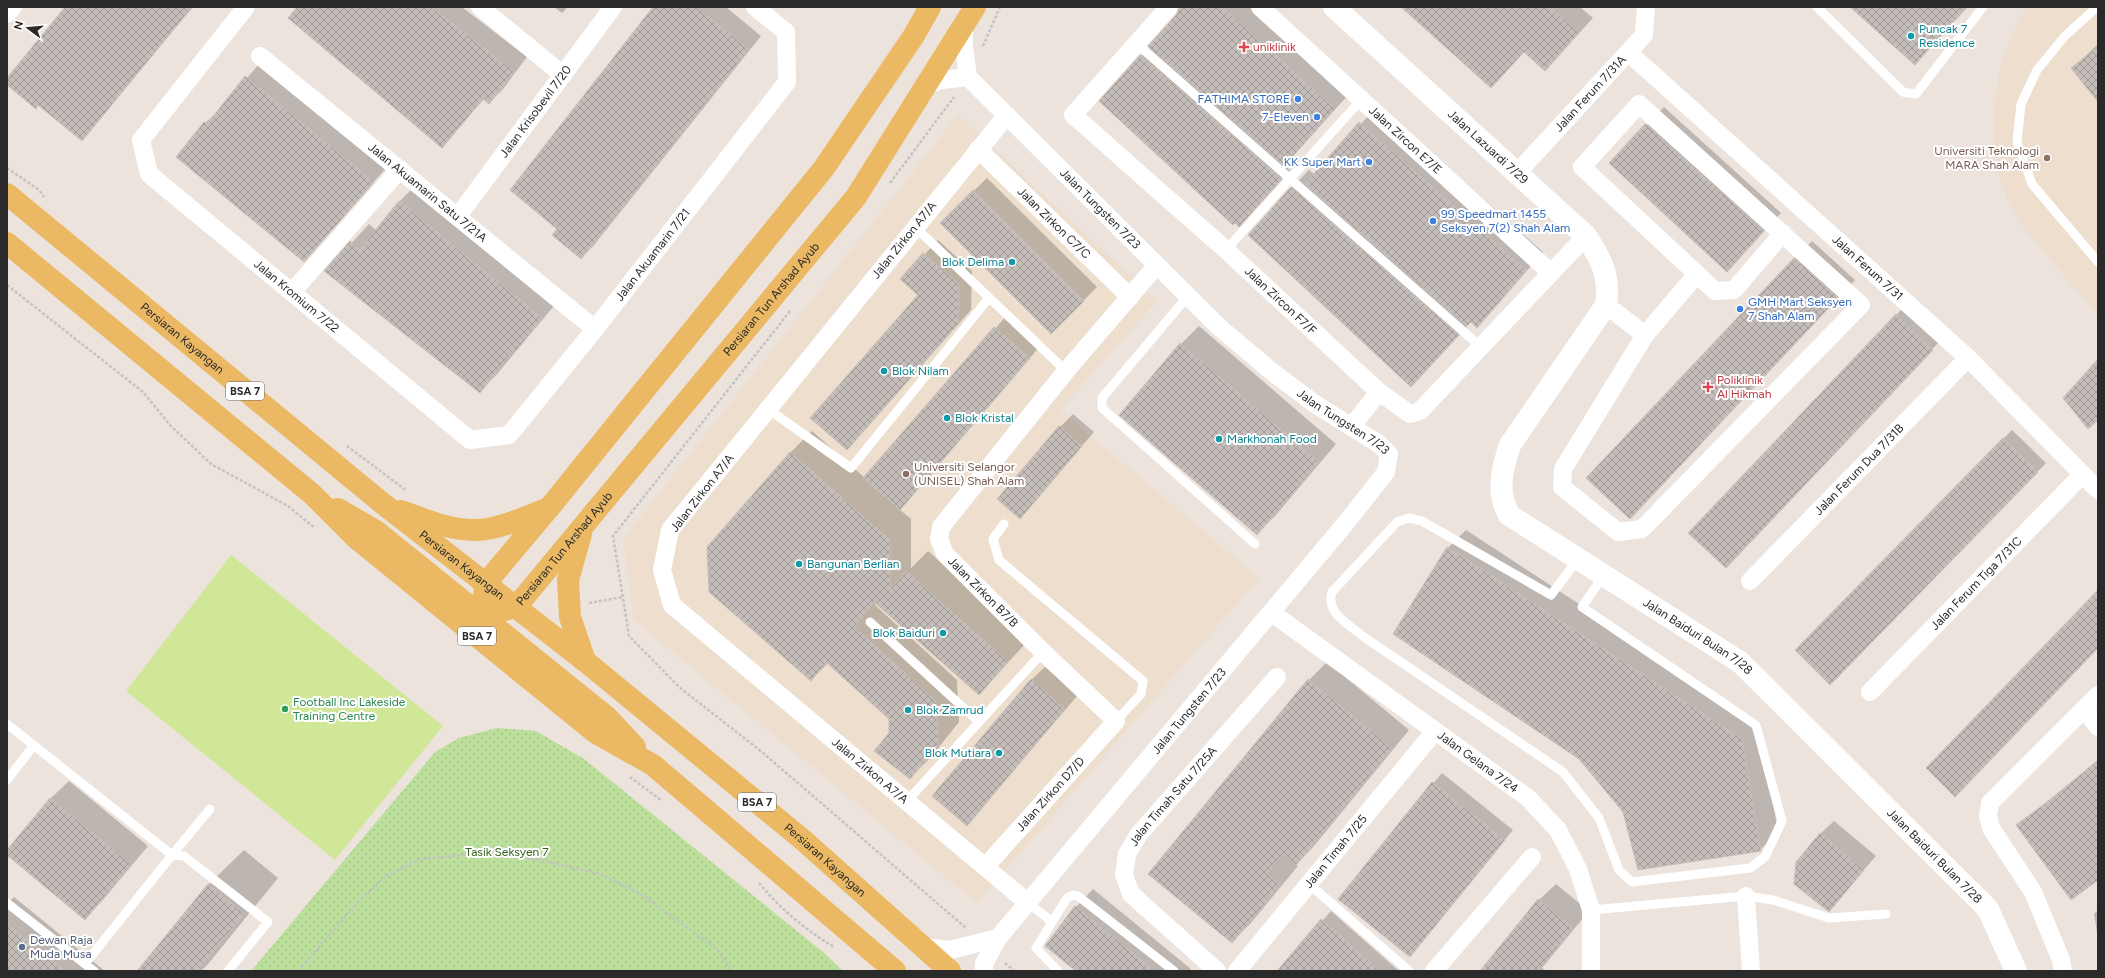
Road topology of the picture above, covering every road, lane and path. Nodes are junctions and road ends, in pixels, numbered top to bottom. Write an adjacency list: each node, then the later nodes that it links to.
1 (13, 7): 16 (street)
2 (246, 7): 45 (street, Jalan Kromium 7/22)
3 (480, 7): 22 (street)
4 (613, 7): 22 (street, Jalan Krisobevil 7/20)
5 (755, 7): 51 (street, Jalan Akuamarin 7/21)
6 (930, 7): 66 (main road)
7 (976, 7): 17 (main road, Persiaran Tun Arshad Ayub)
8 (1000, 7): 19 (path)
9 (1169, 7): 18 (street, Jalan Zircon F7/F)
10 (1260, 7): 25 (street, Jalan Zircon E7/E)
11 (1334, 7): 30 (street, Jalan Lazuardi 7/29)
12 (1646, 7): 20 (street, Jalan Ferum 7/31A)
13 (1817, 7): 14 (lane)
14 (1983, 7)
15 (2097, 7): 41 (lane)
16 (7, 14)
17 (964, 27): 23 (street); 24 (main road, Persiaran Tun Arshad Ayub)
18 (1136, 43): 31 (lane); 40 (street, Jalan Zircon F7/F)
19 (981, 49)
20 (1629, 53): 30 (street, Jalan Ferum 7/31A); 54 (street, Jalan Ferum 7/31)
21 (260, 56): 29 (street, Jalan Akuamarin Satu 7/21A)
22 (563, 75): 35 (street, Jalan Krisobevil 7/20)
23 (968, 77): 24 (street); 26 (street, Jalan Tungsten 7/23); 32 (path)
24 (927, 85): 68 (main road, Persiaran Tun Arshad Ayub)
25 (1361, 100): 31 (lane); 43 (street, Jalan Zircon E7/E)
26 (1006, 115): 27 (street, Jalan Zirkon A7/A); 42 (street, Jalan Tungsten 7/23)
27 (978, 149): 36 (street, Jalan Zirkon A7/A); 47 (street, Jalan Zirkon C7/C)
28 (7, 168): 34 (path)
29 (400, 169): 35 (street, Jalan Akuamarin Satu 7/21A); 45 (street)
30 (1517, 173): 38 (street, Jalan Lazuardi 7/29)
31 (1291, 178): 40 (lane); 53 (lane)
32 (887, 188)
33 (7, 194): 65 (main road, Persiaran Kayangan / BSA 7)
34 (48, 202)
35 (458, 216): 51 (street, Jalan Akuamarin Satu 7/21A)
36 (915, 227): 48 (lane); 57 (street, Jalan Zirkon A7/A)
37 (1783, 233): 44 (street); 44 (street); 52 (street)
38 (1586, 236): 43 (street, Jalan Zircon F7/F); 49 (street, Jalan Lazuardi 7/29)
39 (7, 243): 64 (main road, BSA 7)
40 (1226, 250): 56 (street, Jalan Zircon F7/F)
41 (2098, 262)
42 (1157, 265): 46 (street, Jalan Tungsten 7/23); 47 (street, Jalan Zirkon B7/B)
43 (1551, 273): 53 (street, Jalan Zircon F7/F)
44 (1697, 274): 52 (street)
45 (292, 292): 59 (street, Jalan Kromium 7/22)
46 (1188, 296): 58 (street, Jalan Tungsten 7/23); 69 (lane)
47 (1130, 297): 55 (street, Jalan Zirkon B7/B)
48 (989, 298): 55 (lane); 57 (lane)
49 (1606, 305): 52 (street); 70 (street, Jalan Baiduri Bulan 7/28)
50 (794, 306): 74 (path)
51 (595, 328): 59 (street, Jalan Akuamarin 7/21)
52 (1645, 335)
53 (1481, 347): 56 (street, Jalan Zircon F7/F)
54 (1968, 358): 61 (street, Jalan Ferum 7/31); 72 (street, Jalan Ferum Dua 7/31B)
55 (1066, 371): 80 (street, Jalan Zirkon B7/B)
56 (1379, 392): 58 (street)
57 (768, 409): 94 (street, Jalan Zirkon A7/A)
58 (1351, 427): 77 (street, Jalan Tungsten 7/23)
59 (470, 440)
60 (345, 445): 63 (path)
61 (2082, 475): 62 (street, Jalan Ferum 7/31); 83 (street, Jalan Ferum Tiga 7/31C)
62 (2098, 490)
63 (409, 492)
64 (312, 494): 78 (main road); 92 (main road, BSA 7)
65 (382, 503): 66 (main road); 73 (main road, Persiaran Kayangan / BSA 7)
66 (550, 508): 73 (main road)
67 (1004, 524): 86 (lane)
68 (583, 527): 75 (main road, Persiaran Tun Arshad Ayub); 76 (main road)
69 (1255, 544)
70 (1579, 558): 71 (street, Jalan Baiduri Bulan 7/28); 71 (lane)
71 (1605, 574): 125 (street, Jalan Baiduri Bulan 7/28)
72 (1750, 581)
73 (485, 584): 75 (main road, Persiaran Kayangan / BSA 7); 78 (main road)
74 (623, 597): 76 (path); 106 (path)
75 (516, 607): 78 (main road, Persiaran Tun Arshad Ayub); 81 (main road, Persiaran Kayangan / BSA 7)
76 (570, 607): 81 (main road)
77 (1272, 613): 90 (street, Jalan Gelana 7/24); 101 (street, Jalan Tungsten 7/23)
78 (482, 616): 92 (main road)
79 (870, 622): 87 (lane)
80 (1043, 652): 86 (street, Jalan Zirkon B7/B); 87 (lane)
81 (584, 662): 107 (main road, Persiaran Kayangan / BSA 7)
82 (1277, 677): 119 (street, Jalan Timah Satu 7/25A)
83 (1870, 692)
84 (2098, 695): 85 (street)
85 (2084, 709): 89 (street); 126 (street)
86 (1116, 721): 98 (street, Jalan Zirkon D7/D)
87 (979, 722): 94 (lane)
88 (7, 724): 91 (lane)
89 (2098, 727)
90 (1435, 731): 99 (street, Jalan Timah 7/25); 103 (street, Jalan Gelana 7/24)
91 (34, 745): 93 (lane); 96 (lane)
92 (653, 765): 113 (main road, BSA 7)
93 (7, 780)
94 (907, 802): 98 (street, Jalan Zirkon A7/A)
95 (210, 809): 96 (lane)
96 (172, 855): 108 (lane); 110 (lane)
97 (1532, 857): 122 (street)
98 (985, 867): 101 (street, Jalan Zirkon A7/A)
99 (1309, 884): 120 (street, Jalan Timah 7/25); 121 (lane)
100 (1746, 896): 103 (lane); 104 (lane); 124 (street)
101 (1027, 902): 105 (lane); 106 (street, Jalan Tungsten 7/23)
102 (7, 903): 108 (lane)
103 (1591, 910): 123 (street, Jalan Gelana 7/24)
104 (1886, 914)
105 (1051, 921): 117 (lane); 118 (lane)
106 (989, 943): 107 (street); 115 (street); 116 (path)
107 (925, 947): 114 (main road, Persiaran Kayangan / BSA 7)
108 (85, 964): 109 (lane)
109 (94, 971)
110 (228, 971)
111 (298, 971): 112 (path)
112 (732, 971)
113 (894, 971)
114 (950, 971)
115 (984, 971)
116 (1014, 971)
117 (1058, 971)
118 (1174, 971)
119 (1217, 971)
120 (1237, 971)
121 (1409, 971)
122 (1434, 971)
123 (1591, 971)
124 (1751, 971)
125 (2016, 971)
126 (2063, 971)

